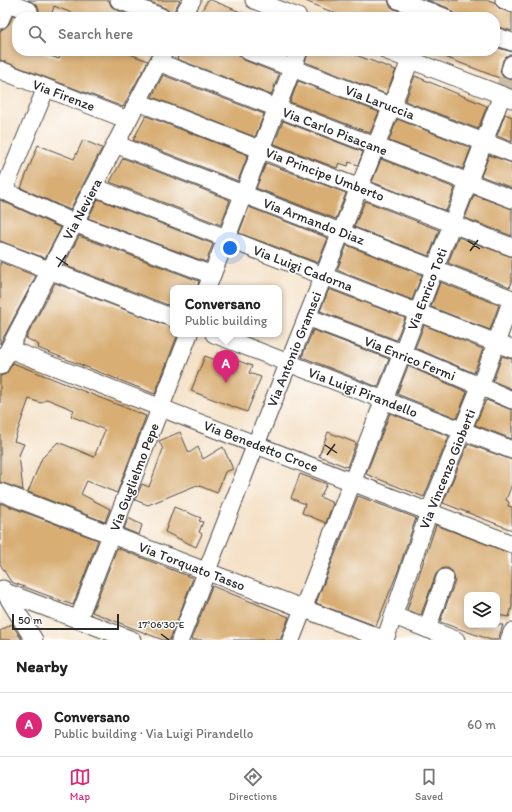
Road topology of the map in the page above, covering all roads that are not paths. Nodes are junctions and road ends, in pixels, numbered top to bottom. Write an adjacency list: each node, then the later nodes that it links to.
1 (119, 0): 10 (street)
2 (192, 0): 11 (street)
3 (254, 0): 12 (street)
4 (398, 0): 9 (street)
5 (504, 0): 7 (street)
6 (6, 1): 8 (street); 13 (street)
7 (512, 3)
8 (29, 11)
9 (435, 11)
10 (149, 12)
11 (185, 12)
12 (285, 12)
13 (0, 20)
14 (500, 38): 15 (street)
15 (512, 42)
16 (161, 56): 25 (street, Via Neviera); 27 (street, Via Carlo Pisacane)
17 (261, 56): 21 (street, Via Laruccia)
18 (297, 56): 21 (street)
19 (412, 56): 26 (street, Via Antonio Gramsci)
20 (414, 56): 24 (street)
21 (292, 68): 26 (street, Via Laruccia); 27 (street)
22 (0, 70): 23 (street, Via Firenze)
23 (46, 88): 28 (street, Via Firenze); 37 (street)
24 (507, 97): 29 (street, Via Enrico Toti)
25 (138, 102): 28 (street, Via Neviera); 32 (street, Via Principe Umberto)
26 (390, 106): 29 (street, Via Laruccia); 31 (street, Via Antonio Gramsci)
27 (277, 108): 31 (street, Via Carlo Pisacane); 32 (street)
28 (128, 120): 30 (street, Via Neviera)
29 (484, 142): 33 (street, Via Laruccia); 34 (street, Via Enrico Toti)
30 (116, 144): 35 (street, Via Neviera); 38 (street, Via Armando Diaz)
31 (375, 147): 34 (street, Via Carlo Pisacane); 36 (street, Via Antonio Gramsci)
32 (260, 149): 36 (street, Via Principe Umberto); 38 (street)
33 (512, 153)
34 (468, 181): 39 (street, Via Carlo Pisacane); 41 (street, Via Enrico Toti)
35 (94, 187): 40 (street, Via Neviera); 43 (street, Via Luigi Cadorna)
36 (359, 187): 41 (street, Via Principe Umberto); 42 (street, Via Antonio Gramsci)
37 (2, 189): 40 (street)
38 (243, 194): 42 (street, Via Armando Diaz); 43 (street)
39 (512, 199)
40 (74, 223): 47 (street, Via Neviera); 49 (street)
41 (452, 223): 44 (street, Via Principe Umberto); 46 (street, Via Enrico Toti)
42 (342, 232): 46 (street, Via Armando Diaz); 48 (street, Via Antonio Gramsci)
43 (226, 238): 48 (street, Via Luigi Cadorna); 49 (street)
44 (512, 247)
45 (0, 251): 47 (street)
46 (435, 267): 50 (street, Via Armando Diaz); 51 (street, Via Enrico Toti)
47 (50, 271): 52 (street); 57 (street, Via Neviera)
48 (324, 276): 51 (street, Via Luigi Cadorna); 53 (street, Via Antonio Gramsci)
49 (209, 282)
50 (512, 299): 56 (street, Via Vincenzo Gioberti)
51 (418, 312): 56 (street, Via Luigi Cadorna); 59 (street, Via Enrico Toti)
52 (170, 317)
53 (307, 317): 59 (street, Via Enrico Fermi); 60 (street, Via Antonio Gramsci)
54 (188, 337): 65 (street, Via Guglielmo Pepe)
55 (222, 337): 60 (street, Via Luigi Pirandello)
56 (495, 342): 58 (street, Via Luigi Cadorna); 62 (street, Via Vincenzo Gioberti)
57 (9, 349): 61 (street, Via Neviera); 65 (street, Via Benedetto Croce)
58 (512, 349)
59 (402, 353): 62 (street, Via Enrico Fermi); 63 (street, Via Enrico Toti)
60 (289, 364): 63 (street, Via Luigi Pirandello); 67 (street, Via Antonio Gramsci)
61 (0, 366)
62 (480, 387): 64 (street, Via Enrico Fermi); 66 (street, Via Vincenzo Gioberti)
63 (384, 399): 66 (street, Via Luigi Pirandello); 69 (street, Via Enrico Toti)
64 (512, 400)
65 (161, 407): 67 (street, Via Benedetto Croce); 72 (street, Via Guglielmo Pepe)
66 (462, 430): 68 (street, Via Luigi Pirandello); 71 (street, Via Vincenzo Gioberti)
67 (256, 444): 69 (street, Via Benedetto Croce); 74 (street, Via Antonio Gramsci)
68 (512, 450)
69 (352, 482): 71 (street, Via Benedetto Croce); 77 (street, Via Enrico Toti)
70 (0, 492): 72 (street, Via Torquato Tasso)
71 (429, 512): 73 (street, Via Benedetto Croce); 78 (street, Via Vincenzo Gioberti)
72 (112, 535): 74 (street, Via Torquato Tasso); 79 (street, Via Guglielmo Pepe)
73 (512, 544)
74 (207, 571): 77 (street, Via Torquato Tasso); 84 (street, Via Antonio Gramsci)
75 (445, 578): 80 (street)
76 (2, 587): 79 (street); 82 (street)
77 (303, 608): 85 (street, Via Enrico Toti); 86 (street, Via Torquato Tasso)
78 (394, 616): 80 (street); 86 (street, Via Vincenzo Gioberti)
79 (78, 620): 83 (street)
80 (427, 629): 87 (street)
81 (512, 632): 88 (street)
82 (34, 640)
83 (132, 640)
84 (180, 640)
85 (291, 640)
86 (385, 640)
87 (455, 640)
88 (509, 640)

